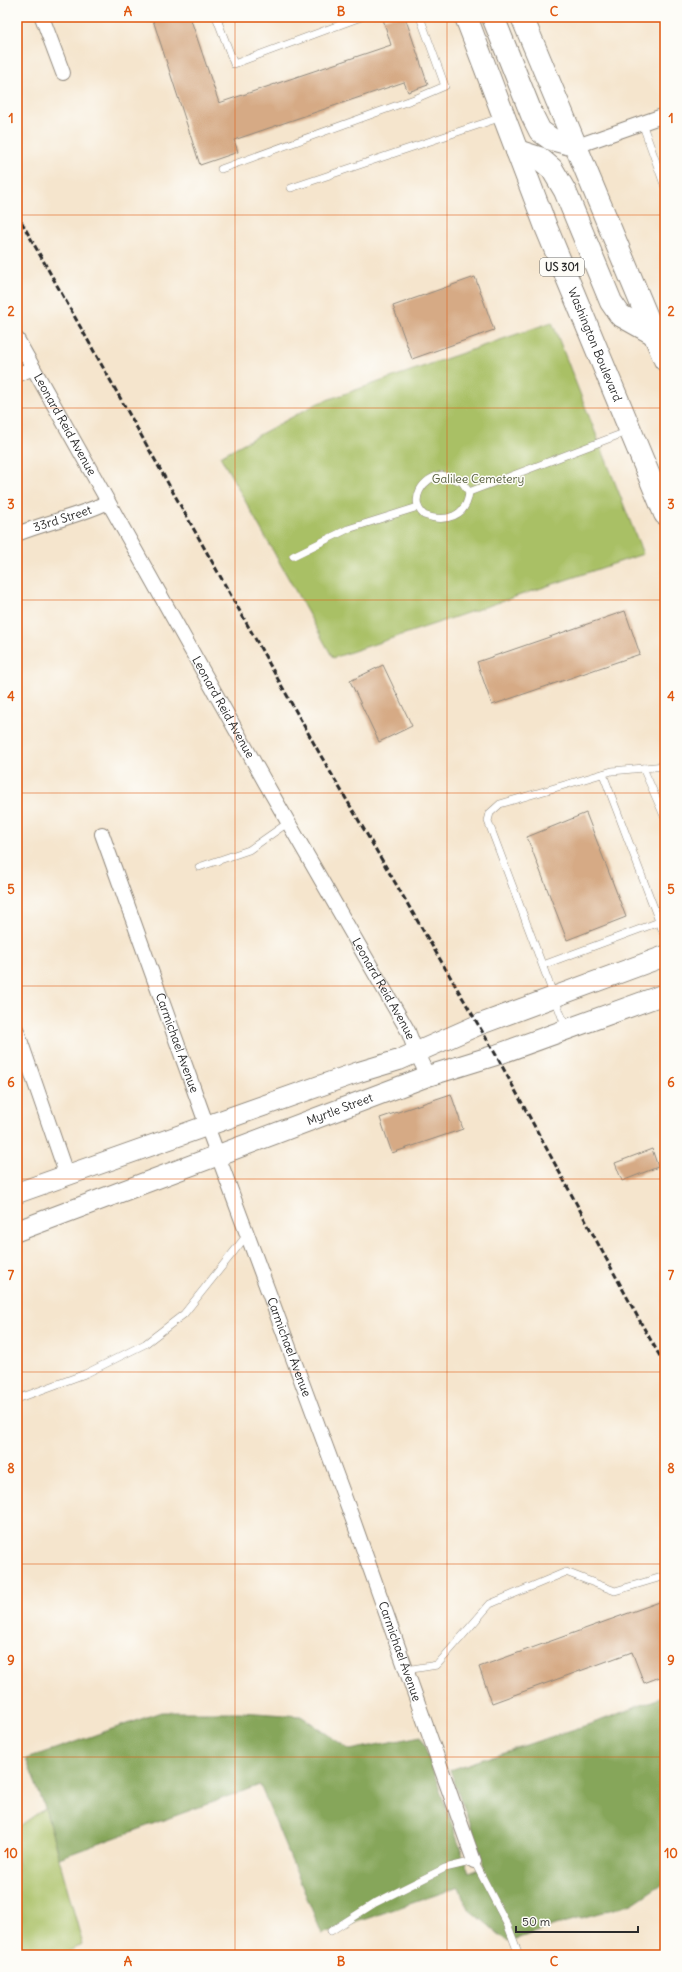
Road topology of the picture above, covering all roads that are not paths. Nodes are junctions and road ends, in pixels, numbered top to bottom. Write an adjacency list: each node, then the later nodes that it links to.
1 (42, 17): 8 (street)
2 (224, 17): 3 (lane)
3 (361, 17)
4 (420, 17): 14 (lane)
5 (466, 17): 10 (main road, Washington Boulevard / US 301)
6 (493, 17): 12 (main road)
7 (522, 17): 12 (main road)
8 (63, 73)
9 (665, 115): 11 (street)
10 (504, 117): 13 (main road, Washington Boulevard / US 301); 16 (lane)
11 (642, 123): 12 (street); 15 (lane)
12 (577, 146): 17 (main road)
13 (517, 151): 17 (main road); 22 (main road, Washington Boulevard / US 301)
14 (221, 168)
15 (665, 187)
16 (291, 188)
17 (659, 332): 19 (main road)
18 (17, 339): 20 (street, Leonard Reid Avenue)
19 (665, 360)
20 (33, 368): 21 (street); 24 (street, Leonard Reid Avenue)
21 (17, 375)
22 (631, 430): 23 (lane); 26 (main road, Washington Boulevard / US 301)
23 (469, 492): 25 (lane); 25 (lane)
24 (108, 502): 27 (street, 33rd Street); 33 (street, Leonard Reid Avenue)
25 (418, 507): 28 (lane)
26 (665, 514)
27 (17, 534)
28 (293, 556)
29 (665, 766): 30 (lane)
30 (643, 768): 31 (lane); 32 (lane)
31 (602, 774): 36 (lane); 39 (lane)
32 (665, 818)
33 (289, 822): 35 (lane); 44 (street, Leonard Reid Avenue)
34 (102, 834): 46 (street, Carmichael Avenue)
35 (199, 867)
36 (659, 922): 37 (lane); 39 (lane)
37 (665, 937)
38 (665, 956): 41 (street)
39 (543, 965): 41 (lane)
40 (665, 994): 42 (street, Myrtle Street)
41 (555, 996): 42 (lane); 44 (street)
42 (567, 1030): 45 (street, Myrtle Street)
43 (17, 1031): 48 (street)
44 (416, 1052): 45 (street, Leonard Reid Avenue); 46 (street)
45 (428, 1076): 47 (street, Myrtle Street)
46 (207, 1126): 47 (street, Carmichael Avenue); 48 (street)
47 (218, 1156): 50 (street, Myrtle Street); 51 (street, Carmichael Avenue)
48 (67, 1176): 49 (street)
49 (17, 1193)
50 (17, 1232)
51 (247, 1234): 52 (lane); 54 (street, Carmichael Avenue)
52 (17, 1400)
53 (665, 1576): 54 (lane)
54 (406, 1670): 55 (street, Carmichael Avenue)
55 (474, 1861): 56 (lane); 57 (lane)
56 (331, 1931)
57 (519, 1955)

